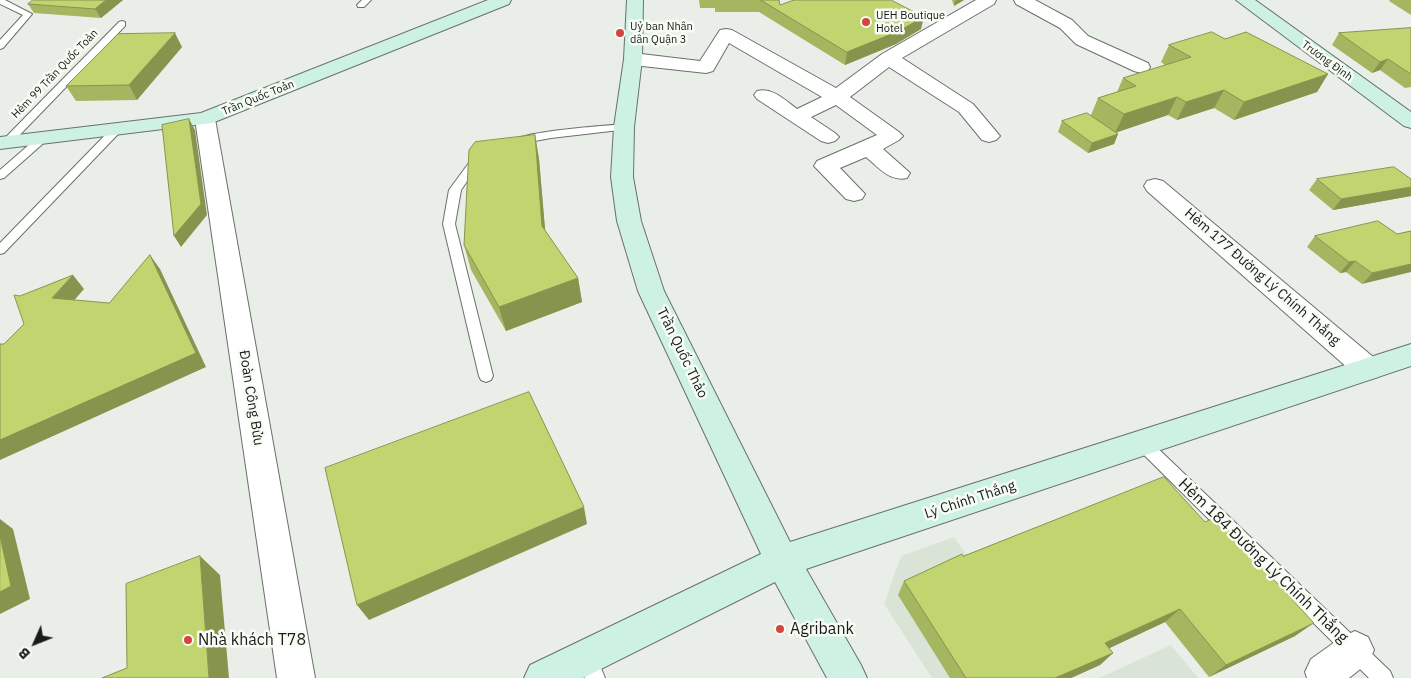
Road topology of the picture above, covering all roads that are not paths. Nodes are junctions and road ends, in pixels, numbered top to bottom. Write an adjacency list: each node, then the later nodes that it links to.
1 (503, 0): 15 (main road, Trần Quốc Toản)
2 (635, 0): 10 (main road, Trần Quốc Thảo)
3 (988, 0): 9 (street)
4 (1022, 0): 11 (street)
5 (1244, 0): 16 (main road, Trương Định)
6 (0, 1): 8 (lane)
7 (122, 24): 22 (lane, Hẻm 99 Trần Quốc Toản)
8 (0, 46)
9 (889, 58): 13 (street); 19 (street)
10 (633, 59): 13 (street); 17 (main road, Trần Quốc Thảo)
11 (1141, 67)
12 (764, 95): 14 (street)
13 (837, 97): 14 (street); 24 (street)
14 (796, 117): 20 (street)
15 (205, 119): 18 (main road, Trần Quốc Toản); 38 (street, Đoàn Công Bửu)
16 (1411, 122)
17 (624, 128): 23 (lane); 35 (main road, Trần Quốc Thảo)
18 (117, 129): 21 (main road, Trần Quốc Toản); 30 (lane)
19 (989, 136)
20 (828, 137)
21 (43, 138): 22 (main road, Trần Quốc Toản); 27 (lane)
22 (4, 142)
23 (505, 145)
24 (868, 148): 26 (street); 29 (street)
25 (488, 153): 33 (lane)
26 (899, 173)
27 (0, 176)
28 (1155, 186): 32 (street, Hẻm 177 Đường Lý Chính Thắng)
29 (854, 194)
30 (0, 250)
31 (1411, 355): 32 (main road, Lý Chính Thắng)
32 (1368, 369): 34 (main road, Lý Chính Thắng)
33 (486, 376)
34 (1142, 443): 35 (main road, Lý Chính Thắng); 36 (lane, Hẻm 184 Đường Lý Chính Thắng)
35 (782, 561): 37 (main road, Lý Chính Thắng); 40 (main road, Trần Quốc Thảo)
36 (1355, 650): 41 (street); 42 (lane, Hẻm 184 Đường Lý Chính Thắng)
37 (591, 667): 39 (main road, Lý Chính Thắng)
38 (296, 678)
39 (543, 678)
40 (848, 678)
41 (1330, 678)
42 (1383, 678)

